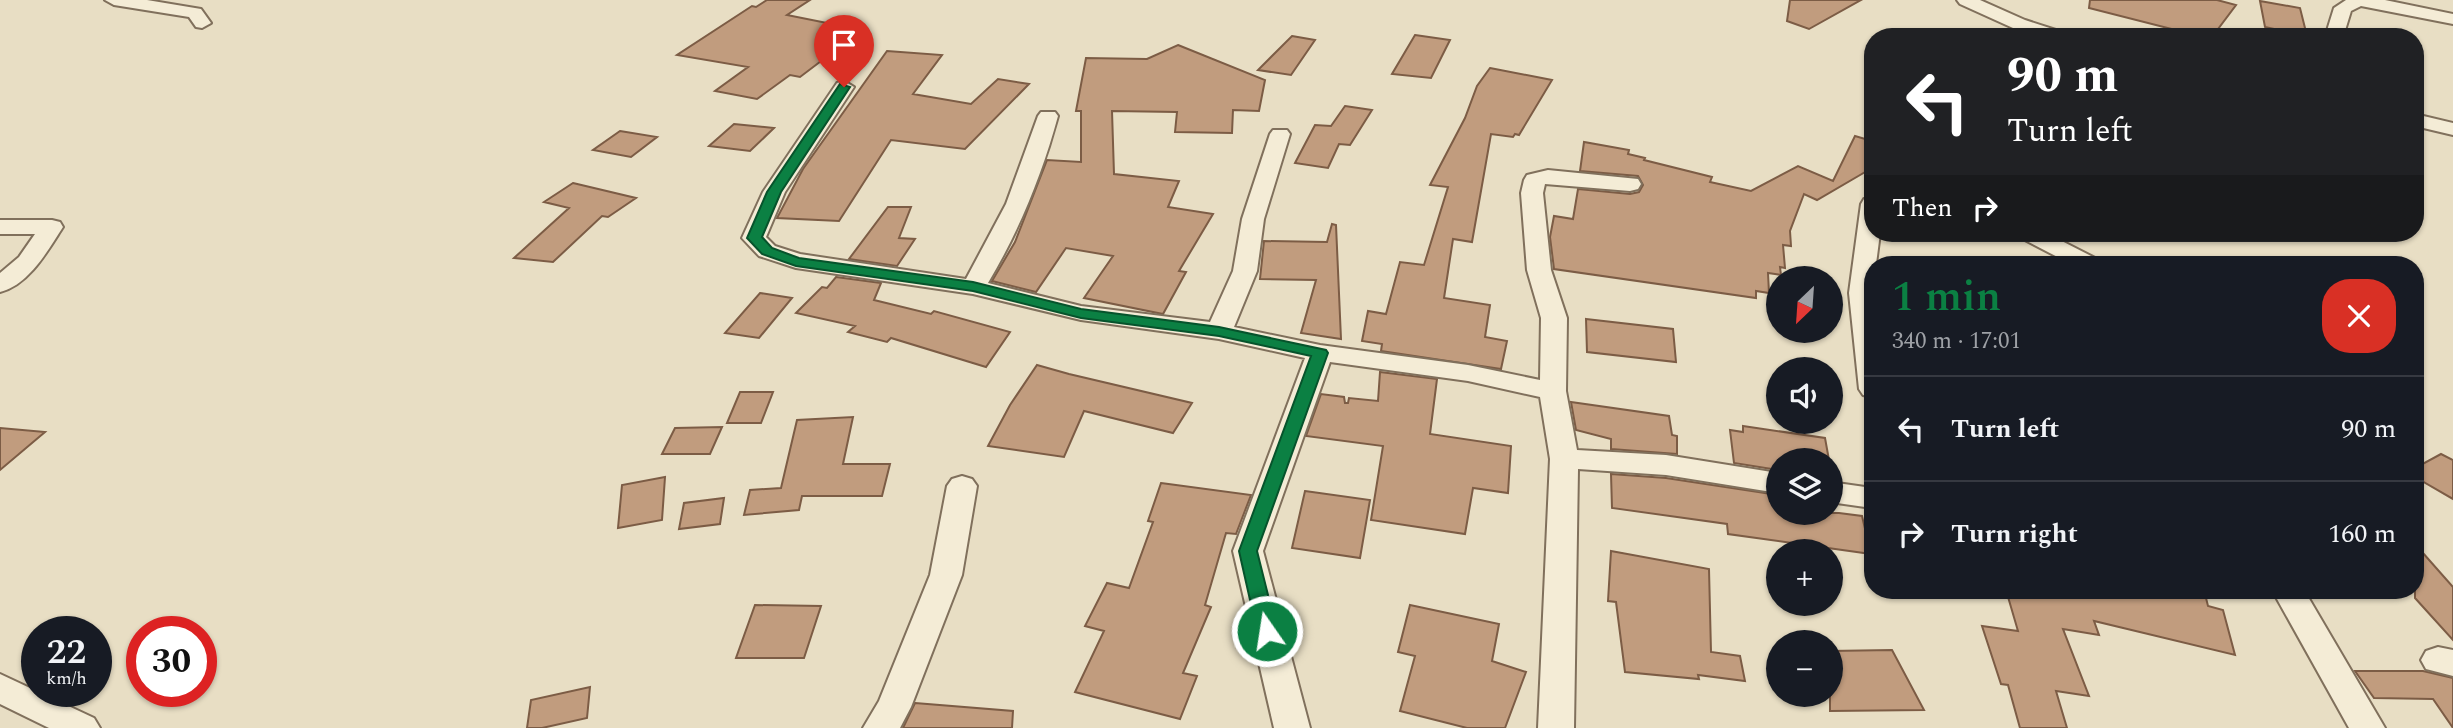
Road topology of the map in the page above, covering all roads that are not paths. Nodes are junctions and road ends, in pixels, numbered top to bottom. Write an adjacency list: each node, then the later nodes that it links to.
1 (114, 0): 5 (street)
2 (1966, 0): 6 (street)
3 (2359, 0): 4 (street); 7 (street)
4 (2453, 19)
5 (202, 23)
6 (2031, 28)
7 (2337, 28)
8 (844, 87): 19 (street)
9 (1048, 116): 19 (street)
10 (2424, 122): 11 (street)
11 (2453, 129)
12 (1280, 134): 21 (street)
13 (1630, 184): 23 (street)
14 (0, 227): 18 (street)
15 (2046, 242): 16 (street)
16 (2074, 256)
17 (1864, 269): 20 (street)
18 (0, 285)
19 (973, 287): 21 (street)
20 (1864, 319)
21 (1219, 331): 22 (street)
22 (1320, 353): 23 (street); 33 (street)
23 (1553, 391): 24 (street)
24 (1564, 459): 25 (street); 34 (street)
25 (1766, 481)
26 (962, 486): 32 (street)
27 (1843, 494): 28 (street)
28 (1864, 497)
29 (2293, 599): 35 (street)
30 (0, 688): 31 (street)
31 (82, 728)
32 (881, 728)
33 (1292, 728)
34 (1556, 728)
35 (2367, 728)

